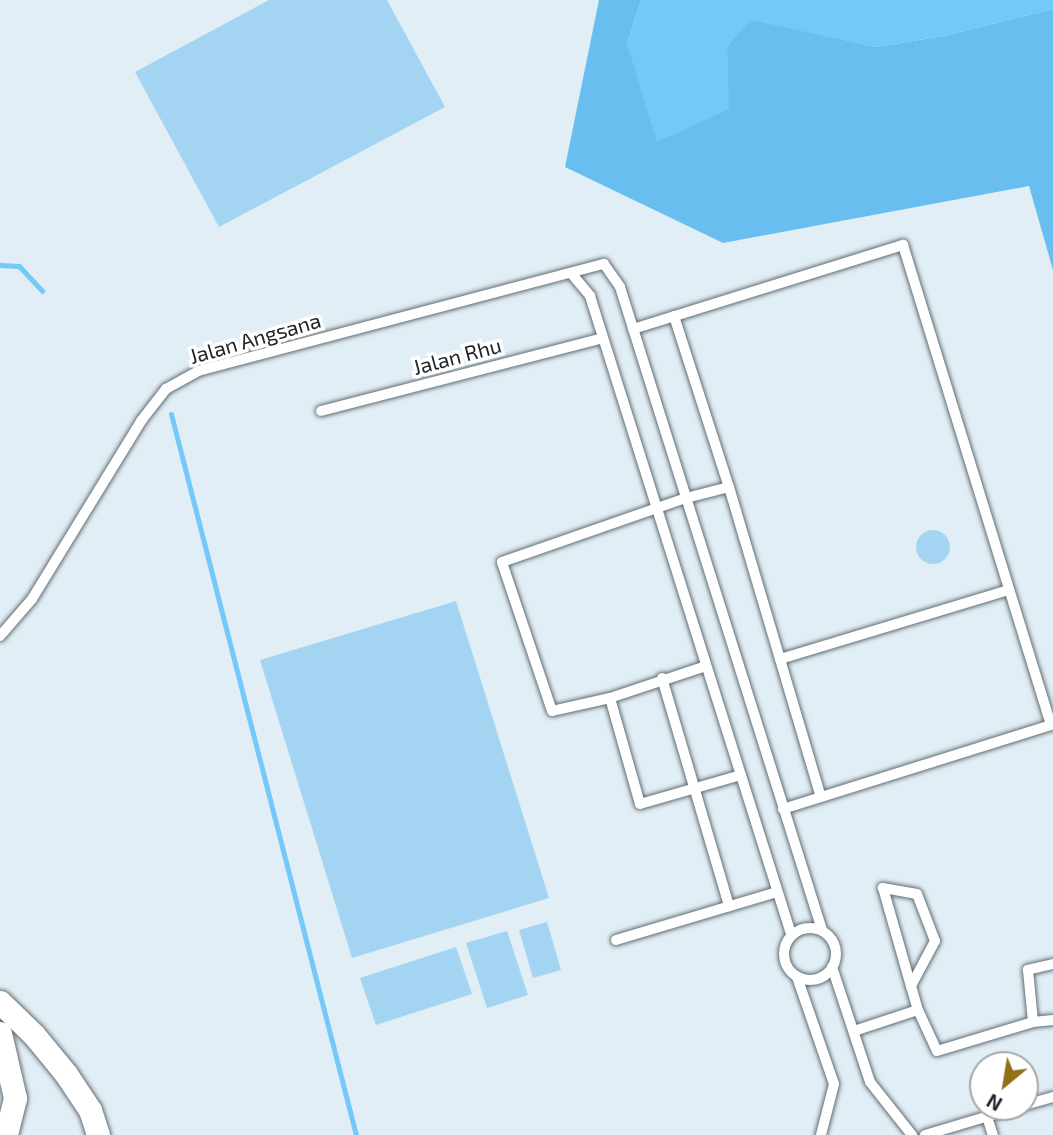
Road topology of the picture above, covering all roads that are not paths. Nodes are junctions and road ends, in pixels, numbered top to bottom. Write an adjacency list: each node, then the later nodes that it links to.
1 (571, 272): 3 (lane, Jalan Angsana); 4 (lane); 10 (lane, Jalan Angsana)
2 (674, 316): 3 (lane); 6 (lane); 9 (lane)
3 (633, 328): 7 (lane)
4 (603, 338): 5 (lane, Jalan Rhu); 8 (lane)
5 (321, 411)
6 (729, 487): 7 (lane); 11 (lane)
7 (686, 498): 8 (lane); 18 (lane)
8 (657, 508): 12 (lane); 14 (lane)
9 (1009, 590): 11 (lane); 17 (lane)
10 (0, 636)
11 (780, 659): 17 (lane)
12 (706, 666): 13 (lane); 15 (lane)
13 (662, 678): 14 (lane); 16 (lane)
14 (610, 698): 16 (lane)
15 (741, 775): 16 (lane); 19 (lane)
16 (695, 789): 20 (lane)
17 (821, 797): 18 (lane)
18 (783, 809): 21 (lane)
19 (777, 891): 20 (lane); 22 (lane)
20 (729, 906): 23 (lane)
21 (822, 930): 22 (lane); 25 (lane)
22 (791, 934): 26 (lane)
23 (616, 940)
24 (1053, 964): 31 (lane)
25 (832, 967): 26 (lane); 32 (lane)
26 (797, 977): 37 (lane)
27 (911, 986): 27 (lane); 29 (lane)
28 (0, 1002): 36 (street)
29 (918, 1010): 31 (lane); 32 (lane)
30 (1053, 1020): 31 (lane)
31 (1033, 1022)
32 (853, 1031): 38 (lane)
33 (0, 1033): 35 (street)
34 (971, 1121): 39 (lane)
35 (6, 1135)
36 (98, 1135)
37 (821, 1135)
38 (912, 1135)
39 (927, 1135)

